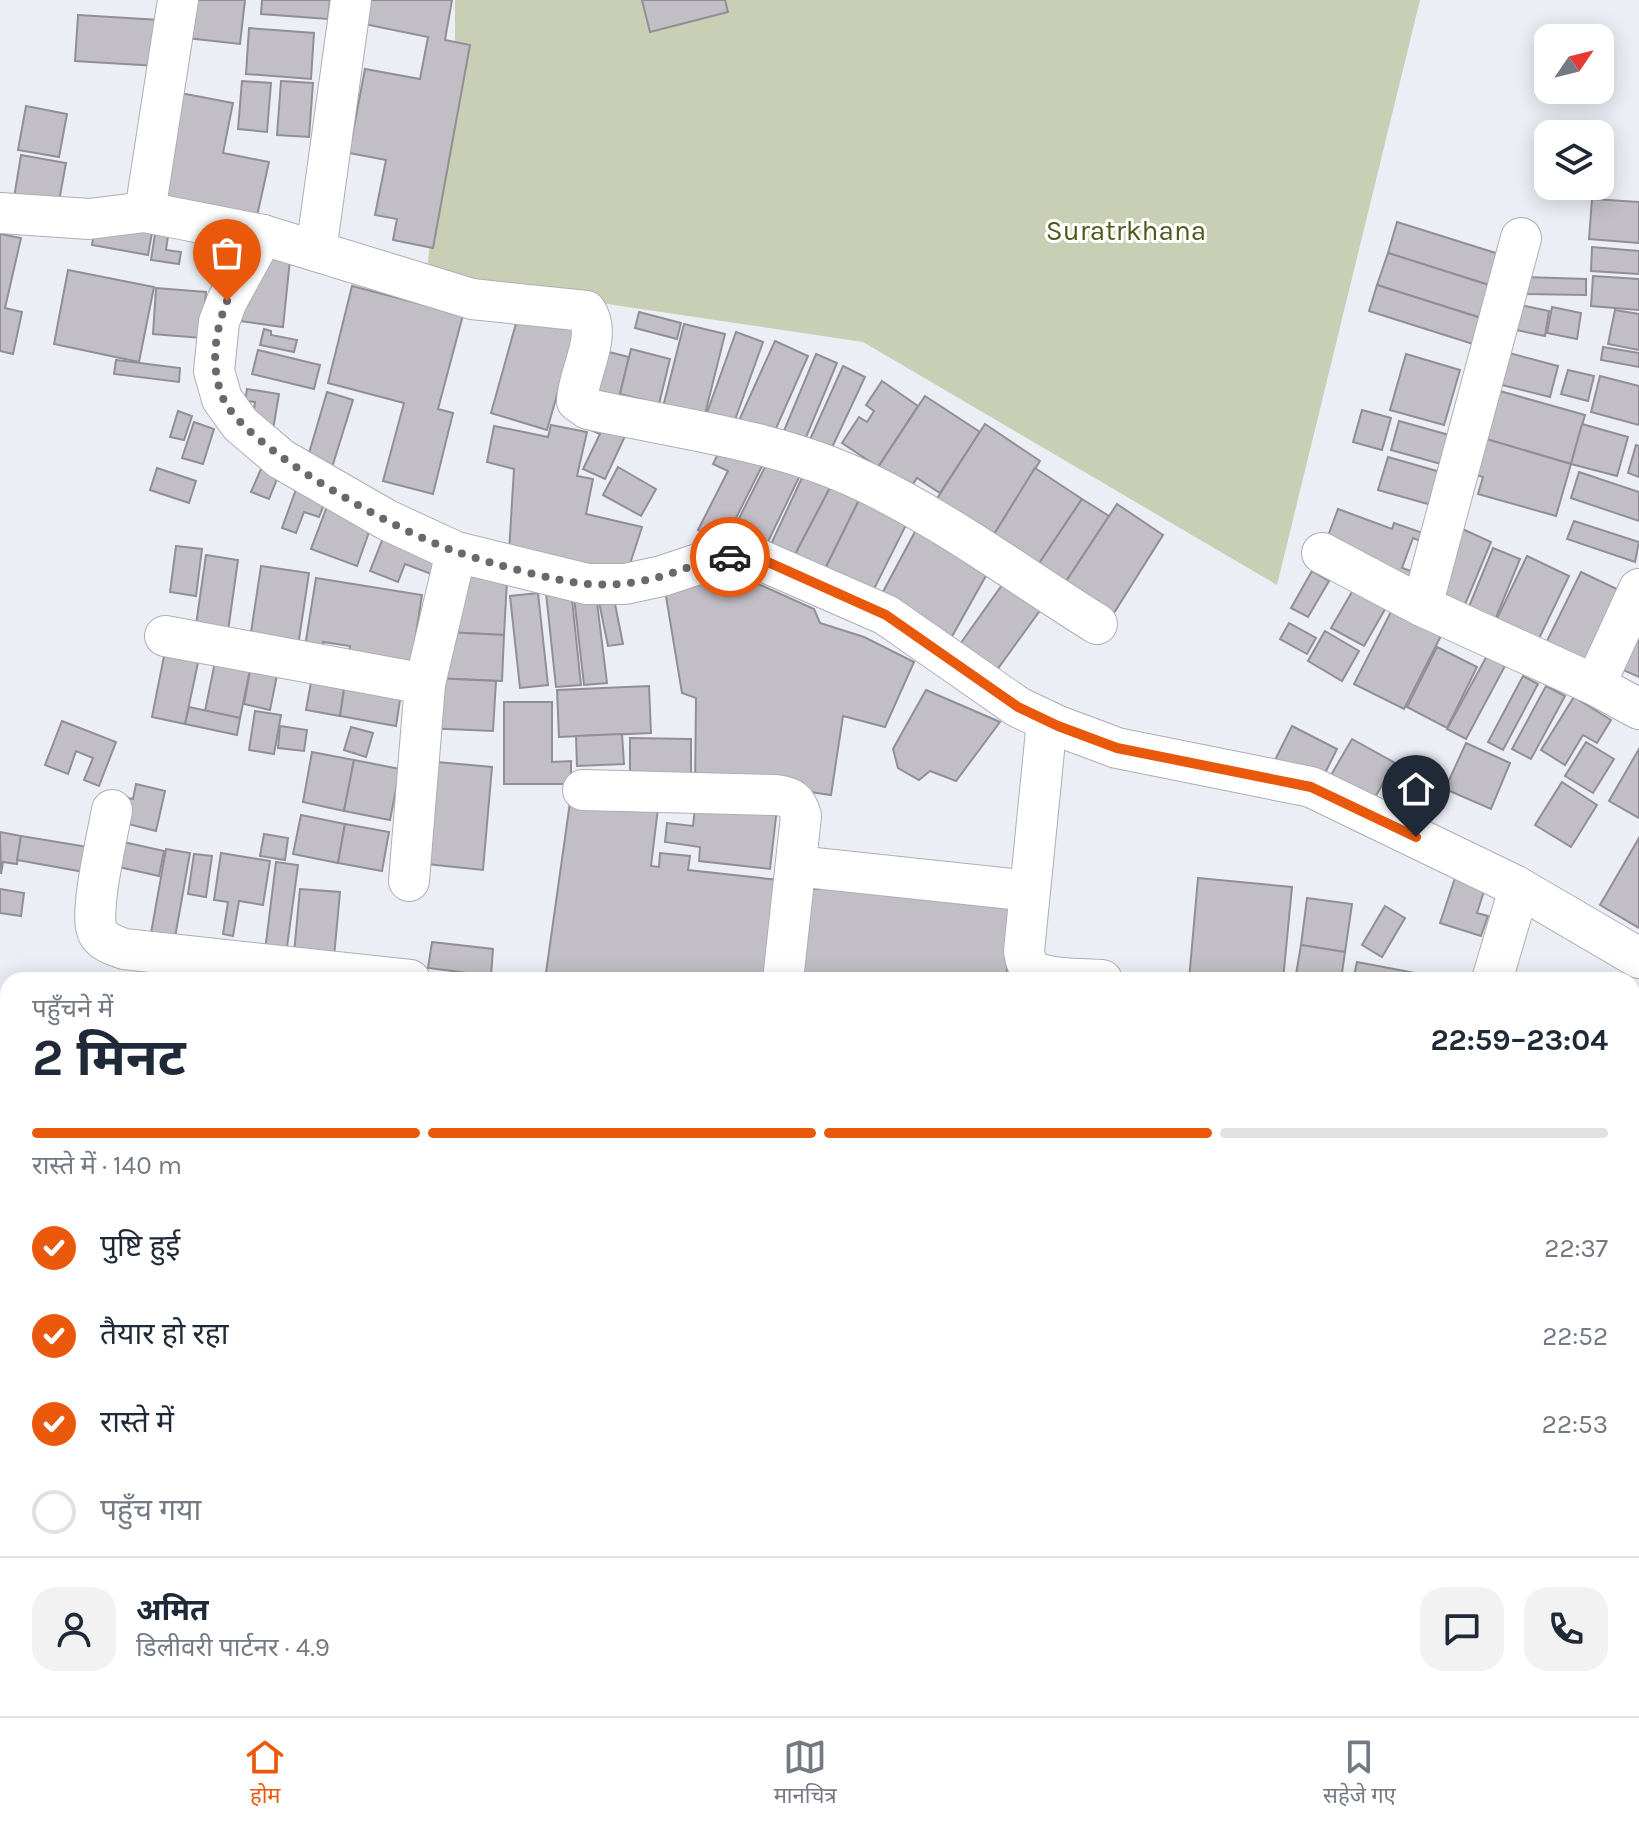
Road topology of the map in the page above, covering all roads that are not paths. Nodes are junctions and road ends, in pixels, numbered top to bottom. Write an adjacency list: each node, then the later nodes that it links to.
1 (178, 0): 3 (street)
2 (351, 0): 7 (street)
3 (145, 212): 4 (street); 5 (street)
4 (0, 213)
5 (263, 235): 7 (street); 8 (street)
6 (1521, 238): 11 (street)
7 (316, 251): 12 (street)
8 (456, 552): 14 (street); 17 (street)
9 (1322, 553): 11 (street)
10 (1639, 589): 15 (street)
11 (1422, 606): 15 (street)
12 (1097, 624)
13 (165, 636): 14 (street)
14 (425, 684): 21 (street)
15 (1595, 685): 16 (street)
16 (1639, 709)
17 (1047, 721): 22 (street); 23 (street)
18 (583, 790): 20 (street)
19 (112, 810): 25 (street)
20 (796, 866): 23 (street); 26 (street)
21 (409, 881)
22 (1519, 889): 24 (street); 28 (street)
23 (1030, 891): 27 (street)
24 (1639, 958)
25 (336, 972)
26 (784, 972)
27 (1035, 972)
28 (1494, 972)

